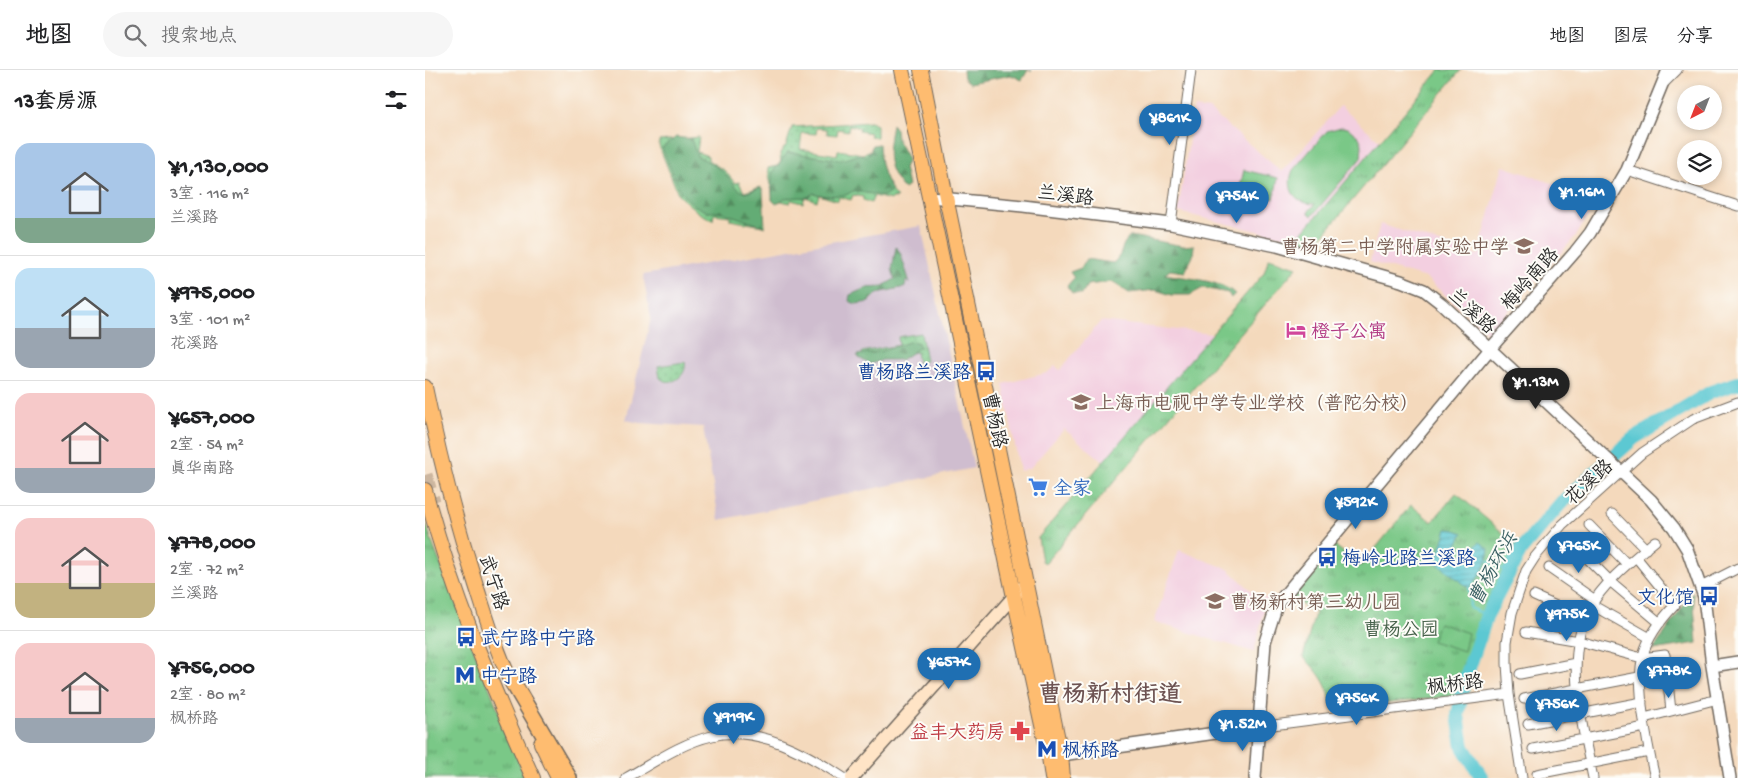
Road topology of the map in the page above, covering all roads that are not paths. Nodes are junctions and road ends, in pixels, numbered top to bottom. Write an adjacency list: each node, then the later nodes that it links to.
1 (902, 70): 8 (main road, 曹杨路)
2 (921, 70): 9 (main road, 曹杨路)
3 (1191, 70): 11 (street)
4 (1668, 70): 6 (street)
5 (1677, 70): 6 (street, 梅岭南路)
6 (1664, 83): 7 (street, 梅岭南路)
7 (1627, 170): 10 (street); 12 (street, 梅岭南路)
8 (930, 196): 9 (street, 兰溪路); 30 (main road, 曹杨路)
9 (946, 197): 11 (street, 兰溪路); 27 (main road, 曹杨路)
10 (1738, 206)
11 (1171, 224): 12 (street, 兰溪路)
12 (1489, 349): 15 (street, 兰溪路); 53 (street, 梅岭南路)
13 (425, 386): 42 (main road, 武宁路)
14 (1738, 402): 15 (street, 花溪路)
15 (1618, 468): 28 (street, 兰溪路); 45 (street, 花溪路)
16 (426, 495): 60 (main road)
17 (1612, 514): 21 (street)
18 (1589, 525): 23 (street)
19 (1570, 541): 26 (street)
20 (1655, 542): 21 (street)
21 (1645, 549): 22 (street)
22 (1636, 557): 23 (street); 33 (street)
23 (1627, 564): 26 (street)
24 (1549, 568): 31 (street)
25 (1738, 568): 28 (street)
26 (1610, 581): 31 (street); 33 (street)
27 (1026, 583): 30 (main road); 57 (main road, 曹杨路)
28 (1701, 587): 40 (street, 兰溪路)
29 (1534, 596): 32 (street)
30 (1013, 597): 57 (main road, 曹杨路); 65 (main road)
31 (1593, 602): 32 (street); 35 (street)
32 (1585, 619): 36 (street)
33 (1660, 623): 35 (street)
34 (1526, 632): 36 (street)
35 (1650, 638): 37 (street)
36 (1579, 641): 37 (street); 39 (street)
37 (1642, 658): 43 (street); 49 (street)
38 (1738, 662): 40 (street)
39 (1576, 663): 41 (street); 44 (street)
40 (1712, 666): 46 (street, 兰溪路)
41 (1520, 674)
42 (509, 676): 61 (main road, 武宁路); 62 (highway)
43 (1639, 677): 44 (street); 48 (street)
44 (1578, 689): 47 (street); 50 (street)
45 (1509, 694): 53 (street, 枫桥路); 69 (street, 花溪路)
46 (1718, 699): 49 (street); 72 (street, 兰溪路)
47 (1524, 700)
48 (1642, 702): 50 (street); 51 (street)
49 (1671, 711): 51 (street)
50 (1581, 714): 52 (street); 54 (street)
51 (1645, 723): 54 (street); 56 (street)
52 (1528, 724)
53 (1257, 727): 57 (street, 枫桥路); 68 (street, 梅岭南路)
54 (1585, 739): 55 (street); 58 (street)
55 (1533, 749)
56 (1649, 752): 58 (street); 71 (street)
57 (1055, 755): 66 (main road, 曹杨路); 67 (main road, 曹杨路)
58 (1590, 763): 59 (street); 70 (street)
59 (1537, 774)
60 (533, 778)
61 (558, 778)
62 (569, 778)
63 (625, 778): 64 (street)
64 (844, 778)
65 (852, 778)
66 (1053, 778)
67 (1063, 778)
68 (1255, 778)
69 (1523, 778)
70 (1593, 778)
71 (1654, 778)
72 (1730, 778)

